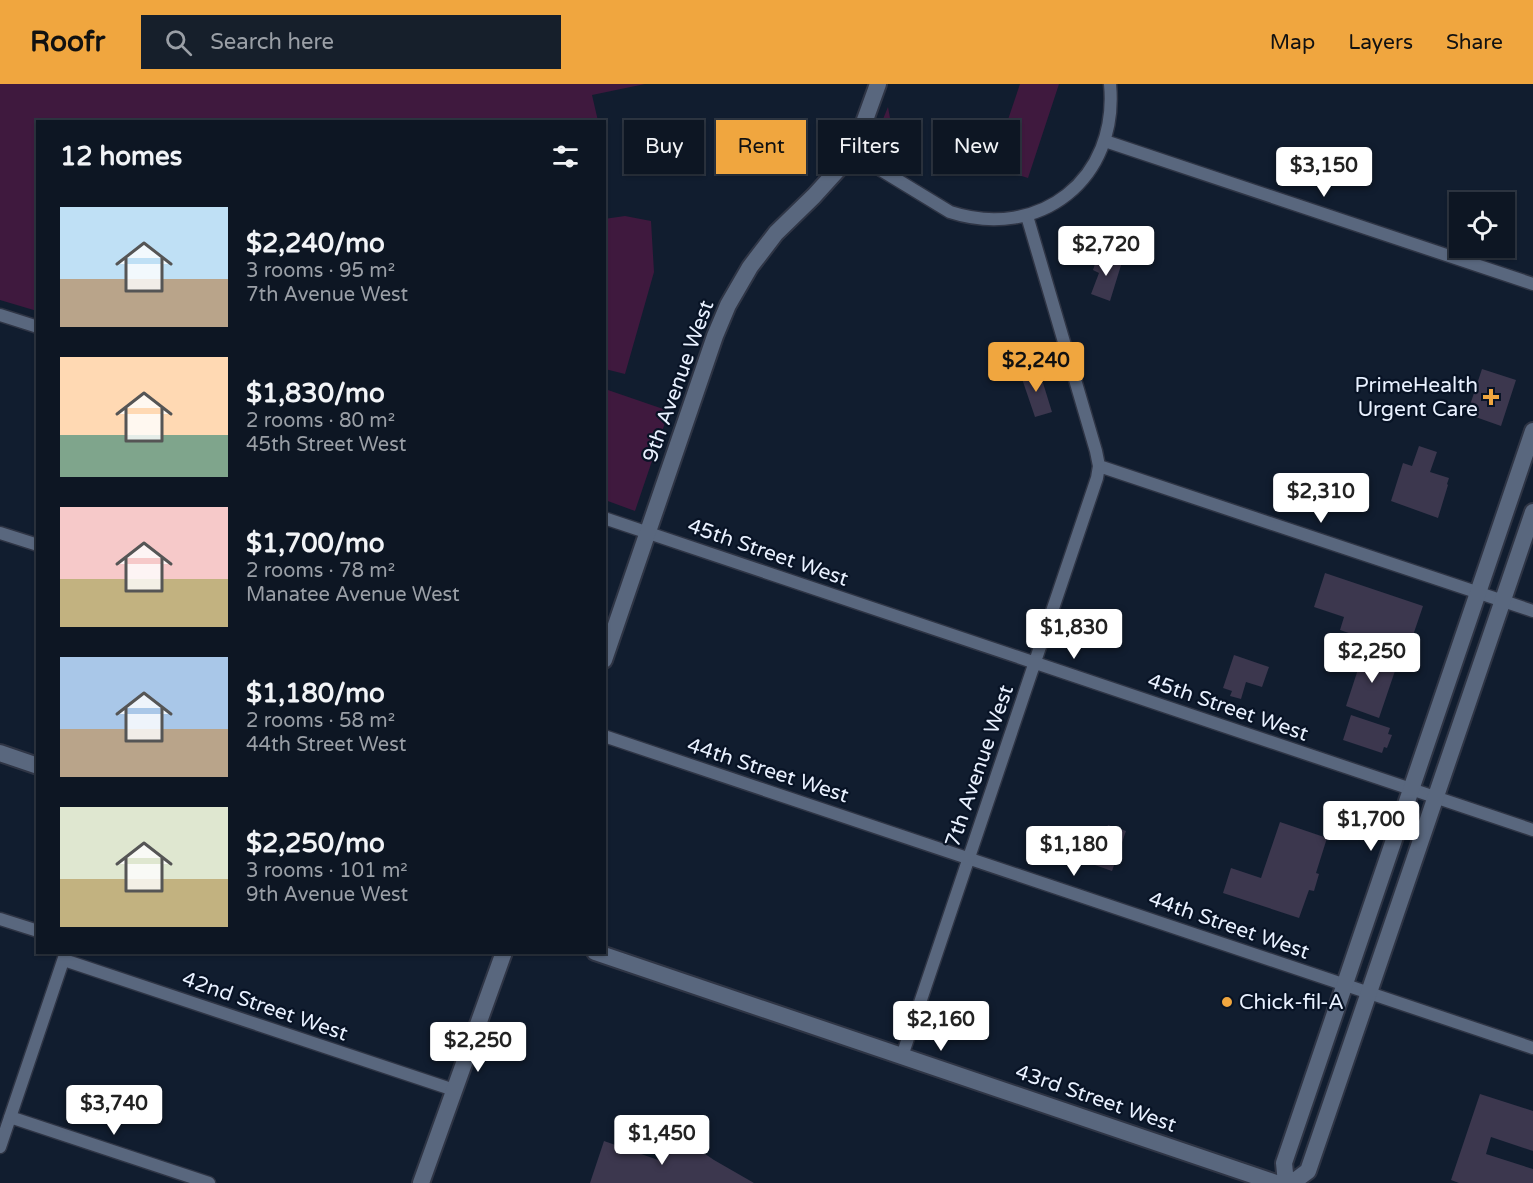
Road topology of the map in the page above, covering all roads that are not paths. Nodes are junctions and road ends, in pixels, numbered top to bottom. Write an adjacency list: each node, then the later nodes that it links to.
1 (878, 84): 3 (street, 9th Avenue West)
2 (1110, 84): 4 (street)
3 (865, 120)
4 (1105, 141): 7 (street); 8 (street)
5 (834, 174): 15 (street, 9th Avenue West)
6 (888, 174): 7 (street)
7 (1027, 216): 12 (street, 7th Avenue West)
8 (1533, 284)
9 (0, 315): 10 (street)
10 (36, 326)
11 (1533, 431): 18 (street)
12 (1099, 466): 18 (street); 22 (street, 7th Avenue West)
13 (1533, 512): 19 (street)
14 (606, 519): 15 (street, 45th Street West)
15 (647, 532): 21 (street, 9th Avenue West); 22 (street, 45th Street West)
16 (0, 533): 17 (street)
17 (36, 544)
18 (1478, 593): 19 (street); 26 (street)
19 (1503, 601): 20 (street); 27 (street)
20 (1533, 611)
21 (606, 654)
22 (1035, 662): 26 (street, 45th Street West); 29 (street, 7th Avenue West)
23 (606, 737): 29 (street, 44th Street West)
24 (0, 753): 25 (street)
25 (36, 765)
26 (1411, 789): 27 (street, 45th Street West); 35 (street)
27 (1436, 798): 28 (street, 45th Street West); 36 (street)
28 (1533, 830)
29 (969, 858): 35 (street, 44th Street West); 38 (street, 7th Avenue West)
30 (0, 919): 31 (street)
31 (36, 930)
32 (503, 954): 39 (street)
33 (601, 954): 38 (street, 43rd Street West)
34 (65, 956): 39 (street, 42nd Street West); 40 (street)
35 (1344, 985): 36 (street, 44th Street West); 45 (street)
36 (1369, 993): 37 (street, 44th Street West); 46 (street)
37 (1533, 1048)
38 (902, 1056): 44 (street, 43rd Street West)
39 (454, 1090): 43 (street)
40 (10, 1117): 41 (street); 42 (street)
41 (0, 1147)
42 (209, 1183)
43 (421, 1183)
44 (1276, 1183)
45 (1286, 1183)
46 (1292, 1183)

